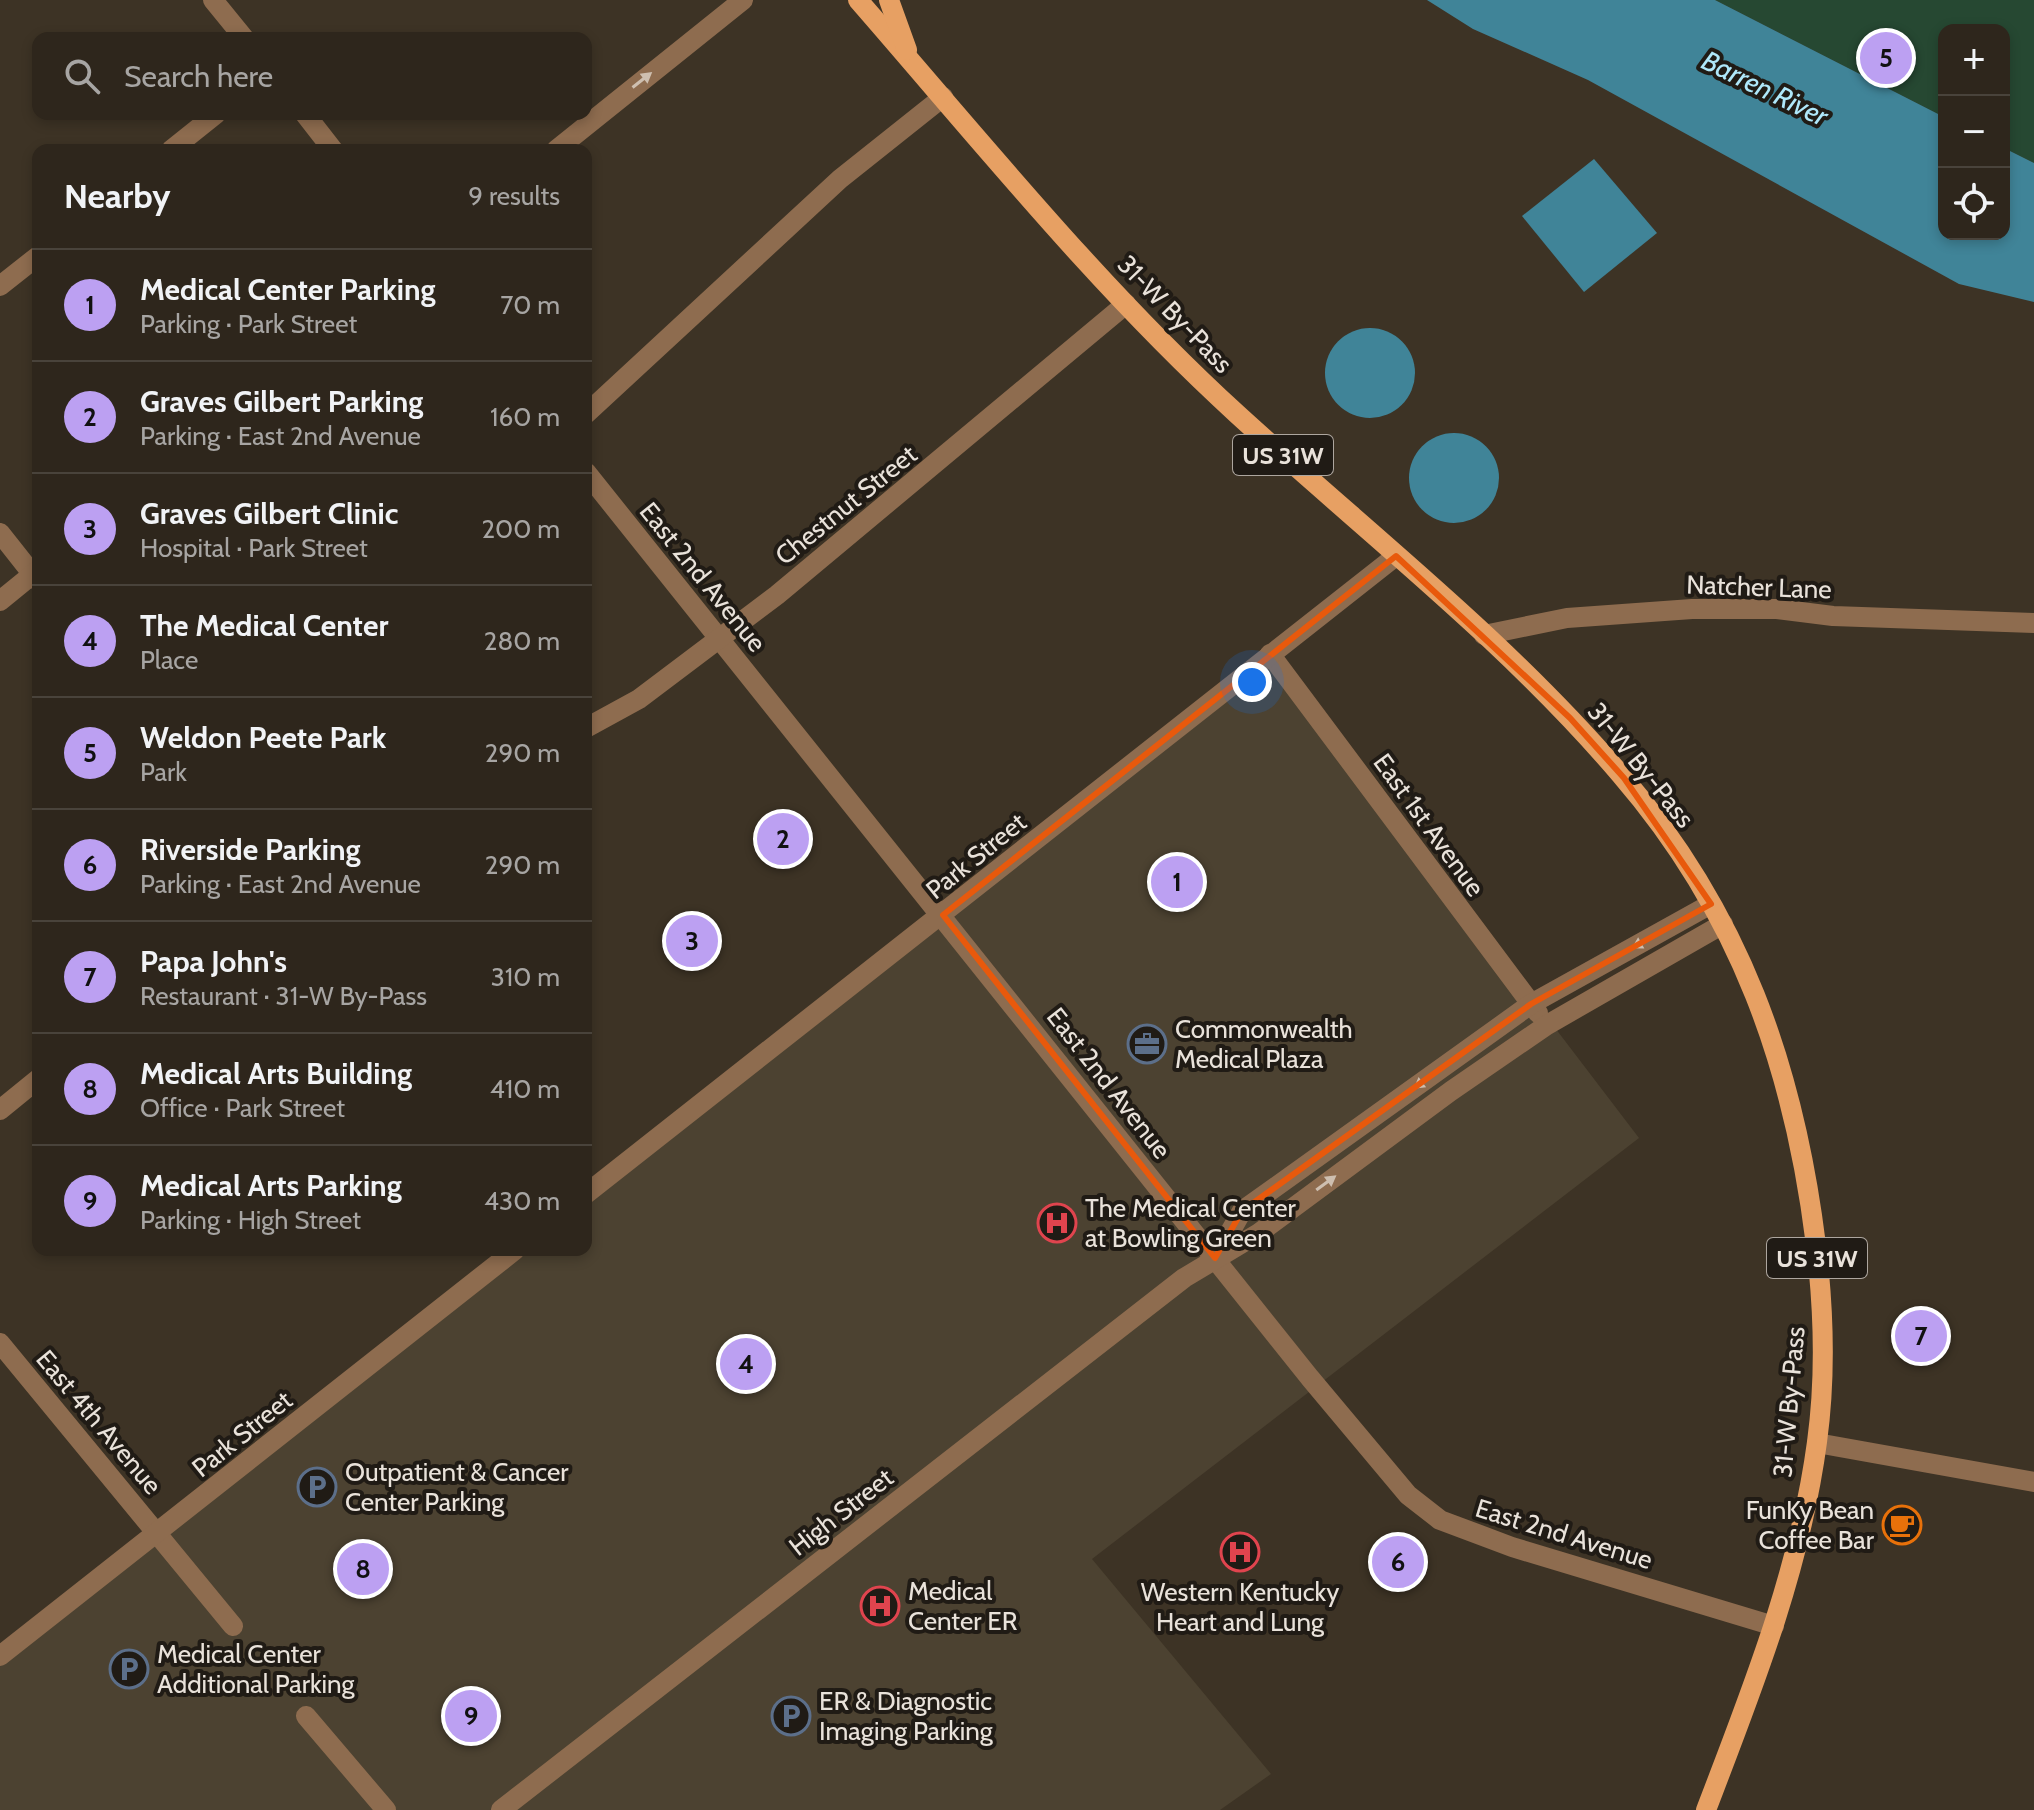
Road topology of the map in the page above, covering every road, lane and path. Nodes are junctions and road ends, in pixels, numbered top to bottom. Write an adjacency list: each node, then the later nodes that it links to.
1 (213, 0): 5 (street)
2 (743, 0): 12 (street, one-way to 2)
3 (858, 0): 6 (main road, 31-W By-Pass / US 31W)
4 (889, 0): 6 (main road)
5 (239, 32)
6 (911, 62): 7 (main road, 31-W By-Pass / US 31W)
7 (943, 97): 15 (main road, 31-W By-Pass / US 31W); 16 (street)
8 (208, 120): 10 (street)
9 (310, 120): 11 (street)
10 (178, 144)
11 (328, 144)
12 (563, 144)
13 (32, 261): 14 (street)
14 (0, 286)
15 (1126, 304): 19 (main road, 31-W By-Pass / US 31W); 25 (street, Chestnut Street)
16 (592, 408)
17 (592, 479): 25 (street, East 2nd Avenue)
18 (0, 533): 20 (street)
19 (1396, 556): 24 (main road, 31-W By-Pass / US 31W); 26 (street, Park Street)
20 (32, 570)
21 (32, 578): 22 (street)
22 (0, 601)
23 (2034, 623): 24 (street, Natcher Lane)
24 (1484, 635): 28 (main road, 31-W By-Pass / US 31W)
25 (719, 638): 27 (street, Chestnut Street); 29 (street, East 2nd Avenue)
26 (1270, 654): 29 (street, Park Street); 31 (street, East 1st Avenue)
27 (592, 725)
28 (1711, 904): 30 (main road, 31-W By-Pass / US 31W); 31 (street, one-way to 31)
29 (943, 915): 35 (street, Park Street); 37 (street, East 2nd Avenue)
30 (1723, 924): 32 (street, High Street); 39 (main road, 31-W By-Pass / US 31W)
31 (1531, 1004): 32 (street, East 1st Avenue); 37 (street, one-way to 37)
32 (1547, 1025): 37 (street, High Street, one-way to 32)
33 (32, 1084): 34 (street)
34 (0, 1110)
35 (592, 1189)
36 (507, 1256): 41 (street, Park Street)
37 (1215, 1258): 43 (street, East 2nd Avenue); 47 (street, High Street)
38 (0, 1343): 41 (street, East 4th Avenue)
39 (1817, 1443): 40 (street); 43 (main road, 31-W By-Pass / US 31W)
40 (2034, 1482)
41 (158, 1534): 42 (street, East 4th Avenue); 44 (street, Park Street)
42 (233, 1626)
43 (1774, 1626): 48 (main road, 31-W By-Pass / US 31W)
44 (0, 1656)
45 (306, 1716): 46 (street)
46 (386, 1810)
47 (501, 1810)
48 (1706, 1810)

